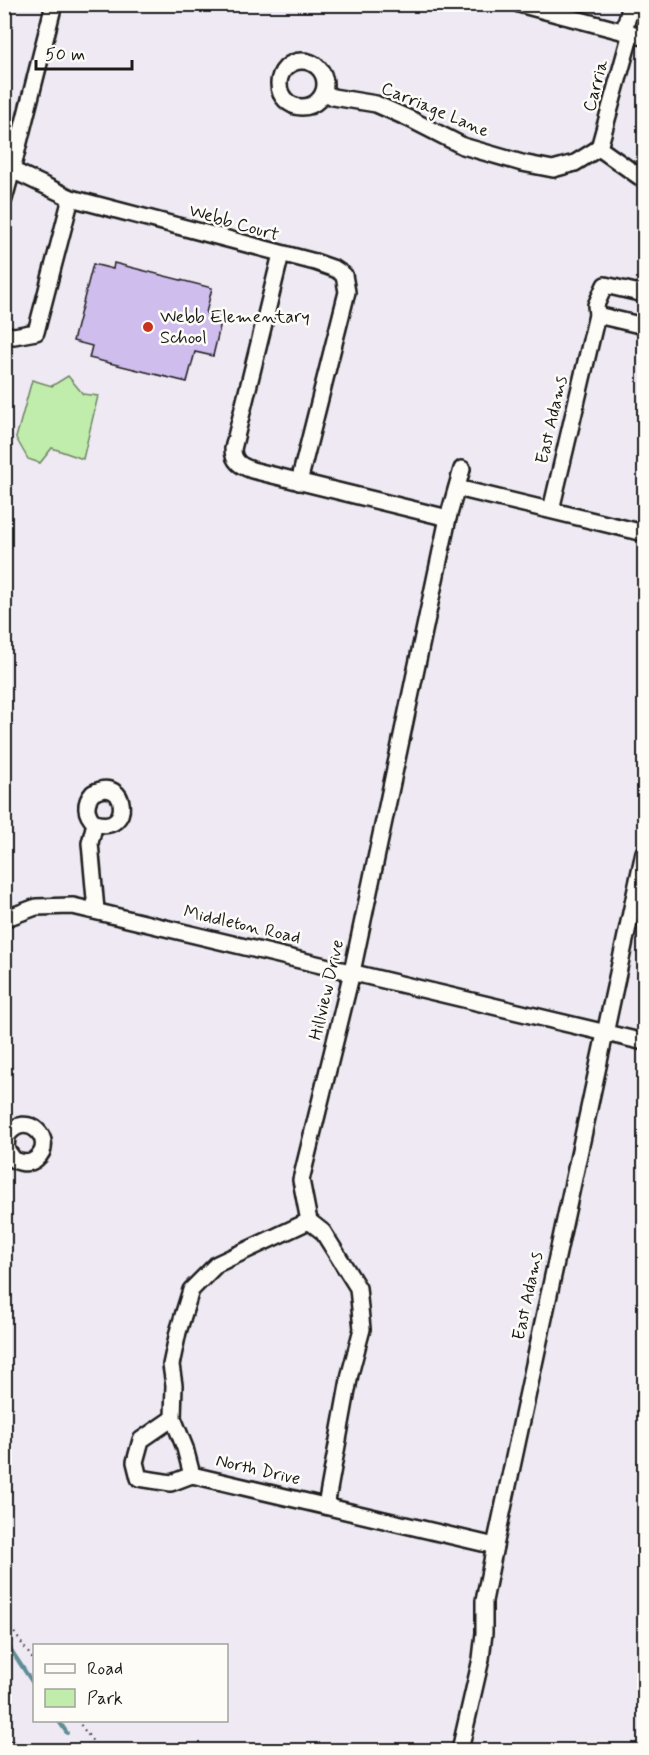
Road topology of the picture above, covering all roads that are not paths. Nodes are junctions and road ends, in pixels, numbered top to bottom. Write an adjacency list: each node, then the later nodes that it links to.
1 (54, 4): 7 (street)
2 (519, 4): 4 (street)
3 (631, 4): 4 (street, Carria)
4 (637, 33): 6 (street, Carria)
5 (324, 92): 6 (street, Carriage Lane)
6 (599, 148): 8 (street)
7 (12, 170): 9 (street, Webb Court); 10 (street)
8 (645, 180)
9 (71, 198): 11 (street, Webb Court); 15 (street)
10 (4, 199)
11 (281, 254): 17 (street); 17 (street, Webb Court)
12 (645, 294): 13 (street, East Adams)
13 (597, 315): 14 (street); 19 (street, East Adams)
14 (645, 326)
15 (4, 334)
16 (462, 469): 18 (street, Hillview Drive)
17 (299, 482): 20 (street, Webb Court)
18 (457, 488): 19 (street); 20 (street, Hillview Drive)
19 (551, 510): 21 (street)
20 (448, 518): 26 (street, Hillview Drive)
21 (645, 533)
22 (95, 823): 24 (street)
23 (645, 852): 27 (street, East Adams)
24 (96, 910): 25 (street, Middleton Road); 26 (street, Middleton Road)
25 (4, 919)
26 (352, 972): 27 (street, Middleton Road); 29 (street, Hillview Drive)
27 (605, 1033): 28 (street, Middleton Road); 33 (street, East Adams)
28 (645, 1042)
29 (309, 1221): 30 (street, North Drive); 32 (street)
30 (172, 1418): 31 (street, North Drive); 31 (street)
31 (192, 1475): 32 (street, North Drive)
32 (326, 1506): 33 (street, North Drive)
33 (495, 1546): 36 (street, East Adams)
34 (4, 1749): 35 (street)
35 (10, 1750)
36 (460, 1750)

